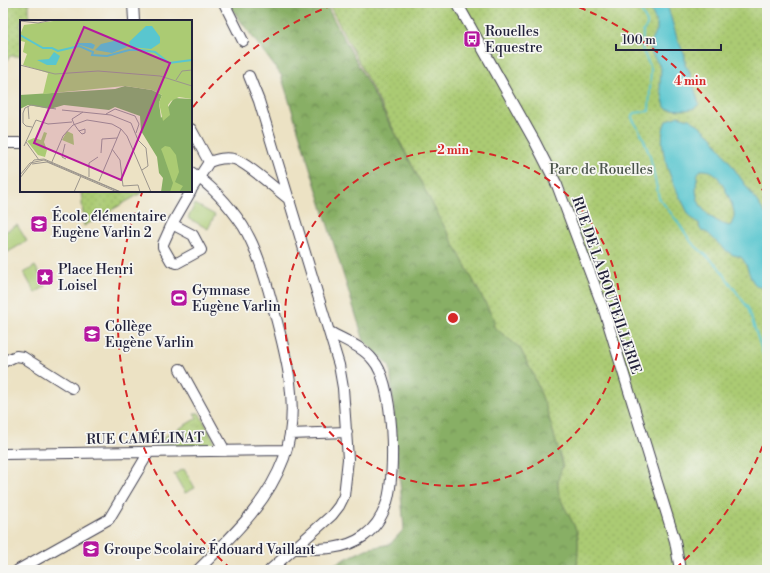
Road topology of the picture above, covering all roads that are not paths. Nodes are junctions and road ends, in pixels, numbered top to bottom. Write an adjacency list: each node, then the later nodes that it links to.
1 (133, 3): 4 (street)
2 (224, 3): 5 (street)
3 (457, 3): 30 (street, RUE DE LA BOUTEILLERIE)
4 (134, 20)
5 (242, 41)
6 (249, 76): 14 (street)
7 (192, 131): 10 (street)
8 (3, 143): 9 (street)
9 (20, 143)
10 (209, 162): 11 (street); 14 (street)
11 (195, 174): 12 (street); 21 (street)
12 (192, 187)
13 (190, 192): 15 (street)
14 (290, 200): 16 (street)
15 (172, 224)
16 (330, 332): 20 (street); 26 (street)
17 (3, 362): 19 (street)
18 (180, 369): 23 (street)
19 (72, 388)
20 (347, 432): 21 (street); 26 (street)
21 (290, 434): 22 (street)
22 (286, 450): 23 (street, RUE CAMÉLINAT); 28 (street)
23 (225, 451): 24 (street, RUE CAMÉLINAT)
24 (149, 452): 25 (street, RUE CAMÉLINAT); 27 (street)
25 (3, 454)
26 (293, 549): 29 (street)
27 (18, 570)
28 (198, 570)
29 (270, 570)
30 (680, 570)

